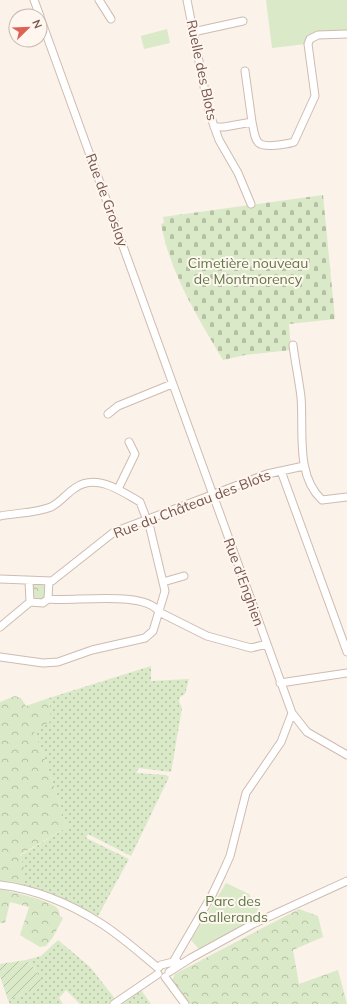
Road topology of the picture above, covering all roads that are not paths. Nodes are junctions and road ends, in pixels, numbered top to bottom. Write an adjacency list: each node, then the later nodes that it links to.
1 (99, 0): 3 (street)
2 (187, 0): 5 (street, Ruelle des Blots)
3 (111, 19)
4 (243, 21): 5 (street)
5 (193, 32): 10 (street, Ruelle des Blots)
6 (347, 34): 9 (street)
7 (48, 38): 13 (street, Rue de Groslay)
8 (245, 70): 9 (street)
9 (252, 122): 10 (street)
10 (214, 127): 11 (street, Ruelle des Blots)
11 (251, 204)
12 (292, 345): 16 (street)
13 (172, 384): 14 (street); 19 (street, Rue d'Enghien)
14 (108, 414)
15 (129, 442): 18 (street)
16 (304, 466): 17 (street, Rue du Château des Blots); 20 (street)
17 (282, 471): 19 (street, Rue du Château des Blots); 33 (street)
18 (118, 489): 21 (street); 22 (street)
19 (212, 495): 22 (street, Rue du Château des Blots); 32 (street, Rue d'Enghien)
20 (347, 497)
21 (0, 516)
22 (147, 520): 26 (street, Rue du Château des Blots); 27 (street)
23 (184, 576): 27 (street)
24 (0, 579): 25 (street)
25 (29, 581): 26 (street); 29 (street)
26 (49, 581): 28 (street)
27 (163, 582): 30 (street)
28 (48, 600): 29 (street); 30 (street)
29 (30, 602): 31 (street)
30 (160, 612): 32 (street); 34 (street)
31 (0, 627)
32 (267, 644): 36 (street, Rue d'Enghien)
33 (347, 652)
34 (0, 657)
35 (347, 673): 36 (street)
36 (280, 683): 37 (street, Rue d'Enghien)
37 (292, 712): 38 (street, Rue d'Enghien); 42 (street)
38 (347, 755)
39 (347, 881): 41 (street)
40 (0, 885): 43 (street)
41 (191, 958): 42 (street); 43 (street)
42 (173, 962): 43 (street)
43 (162, 971): 44 (street); 45 (street)
44 (114, 1004)
45 (185, 1004)

